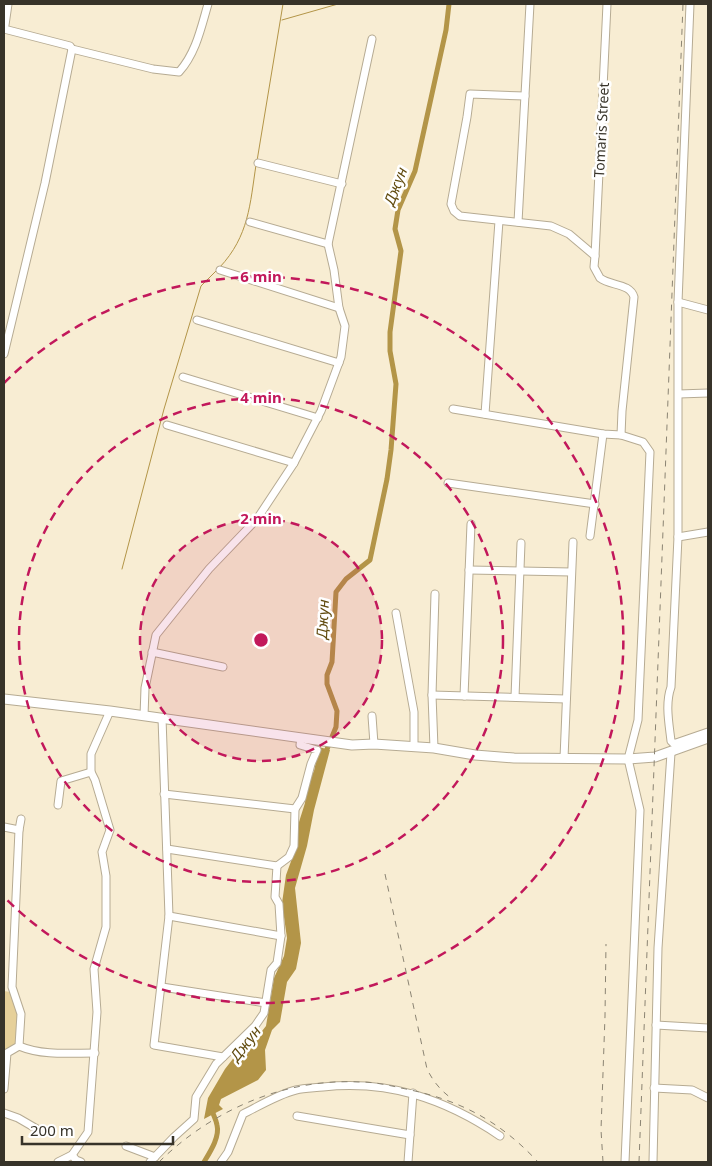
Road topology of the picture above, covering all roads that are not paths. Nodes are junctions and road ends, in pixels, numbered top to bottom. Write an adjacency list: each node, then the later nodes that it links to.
1 (7, 4): 6 (main road)
2 (208, 4): 9 (street)
3 (530, 4): 10 (street)
4 (607, 4): 17 (street, Tomaris Street)
5 (690, 4): 19 (street)
6 (4, 25)
7 (4, 29): 9 (street)
8 (372, 39): 12 (street)
9 (72, 49): 23 (street)
10 (525, 96): 13 (street); 15 (street)
11 (258, 163): 12 (street)
12 (342, 184): 16 (street)
13 (498, 221): 15 (street); 29 (street)
14 (250, 222): 16 (street)
15 (518, 222): 17 (street)
16 (328, 244): 20 (street)
17 (594, 256): 33 (street)
18 (220, 270): 20 (street)
19 (678, 302): 21 (street); 27 (street)
20 (338, 308): 24 (street)
21 (708, 310)
22 (196, 320): 24 (street)
23 (4, 354)
24 (338, 363): 30 (street)
25 (183, 376): 30 (street)
26 (708, 393): 27 (street)
27 (678, 394): 40 (street)
28 (453, 409): 29 (street)
29 (485, 414): 32 (street)
30 (318, 418): 34 (street)
31 (167, 425): 34 (street)
32 (603, 434): 33 (street); 36 (street)
33 (621, 435): 67 (street)
34 (294, 463): 48 (street)
35 (448, 483): 36 (street)
36 (595, 504): 39 (street)
37 (472, 524): 43 (street)
38 (708, 532): 40 (street)
39 (590, 536)
40 (678, 537): 59 (street)
41 (573, 542): 45 (street)
42 (522, 543): 44 (street)
43 (470, 570): 44 (street); 51 (street)
44 (520, 570): 45 (street); 52 (street)
45 (571, 572): 54 (street)
46 (435, 594): 50 (street)
47 (396, 613): 63 (street)
48 (152, 652): 49 (street); 56 (street)
49 (223, 667)
50 (432, 695): 51 (street); 64 (street)
51 (464, 696): 52 (street)
52 (515, 697): 54 (street)
53 (4, 699): 55 (main road)
54 (566, 699): 66 (street)
55 (110, 711): 56 (main road); 68 (street)
56 (144, 716): 58 (main road)
57 (372, 716): 62 (street)
58 (162, 718): 60 (main road); 69 (street)
59 (708, 732)
60 (301, 738): 62 (main road); 71 (street)
61 (708, 738): 65 (main road)
62 (374, 744): 63 (main road)
63 (414, 747): 64 (main road)
64 (434, 748): 66 (main road)
65 (671, 753): 67 (main road); 81 (street)
66 (564, 758): 67 (main road)
67 (628, 759): 102 (street)
68 (91, 772): 70 (street); 84 (street)
69 (164, 794): 71 (street); 75 (street)
70 (58, 805)
71 (294, 809): 76 (street)
72 (21, 819): 74 (street)
73 (4, 827): 74 (street)
74 (19, 830): 83 (street)
75 (167, 848): 76 (street); 77 (street)
76 (276, 866): 78 (street)
77 (170, 916): 78 (street); 79 (street)
78 (281, 936): 80 (street)
79 (162, 987): 80 (street); 85 (street)
80 (266, 1003): 85 (street)
81 (656, 1025): 82 (street); 86 (street)
82 (708, 1028)
83 (19, 1046): 84 (street); 87 (street)
84 (95, 1053): 96 (street)
85 (223, 1057): 97 (street)
86 (654, 1088): 89 (street); 103 (street)
87 (4, 1089)
88 (413, 1093): 93 (street); 94 (street); 100 (street)
89 (708, 1098)
90 (4, 1113): 92 (street)
91 (297, 1116): 93 (street)
92 (37, 1129)
93 (410, 1135): 101 (street)
94 (500, 1136)
95 (126, 1146): 97 (street)
96 (72, 1155): 98 (street); 99 (street)
97 (153, 1160)
98 (58, 1162)
99 (81, 1162)
100 (221, 1162)
101 (408, 1162)
102 (625, 1162)
103 (653, 1162)

